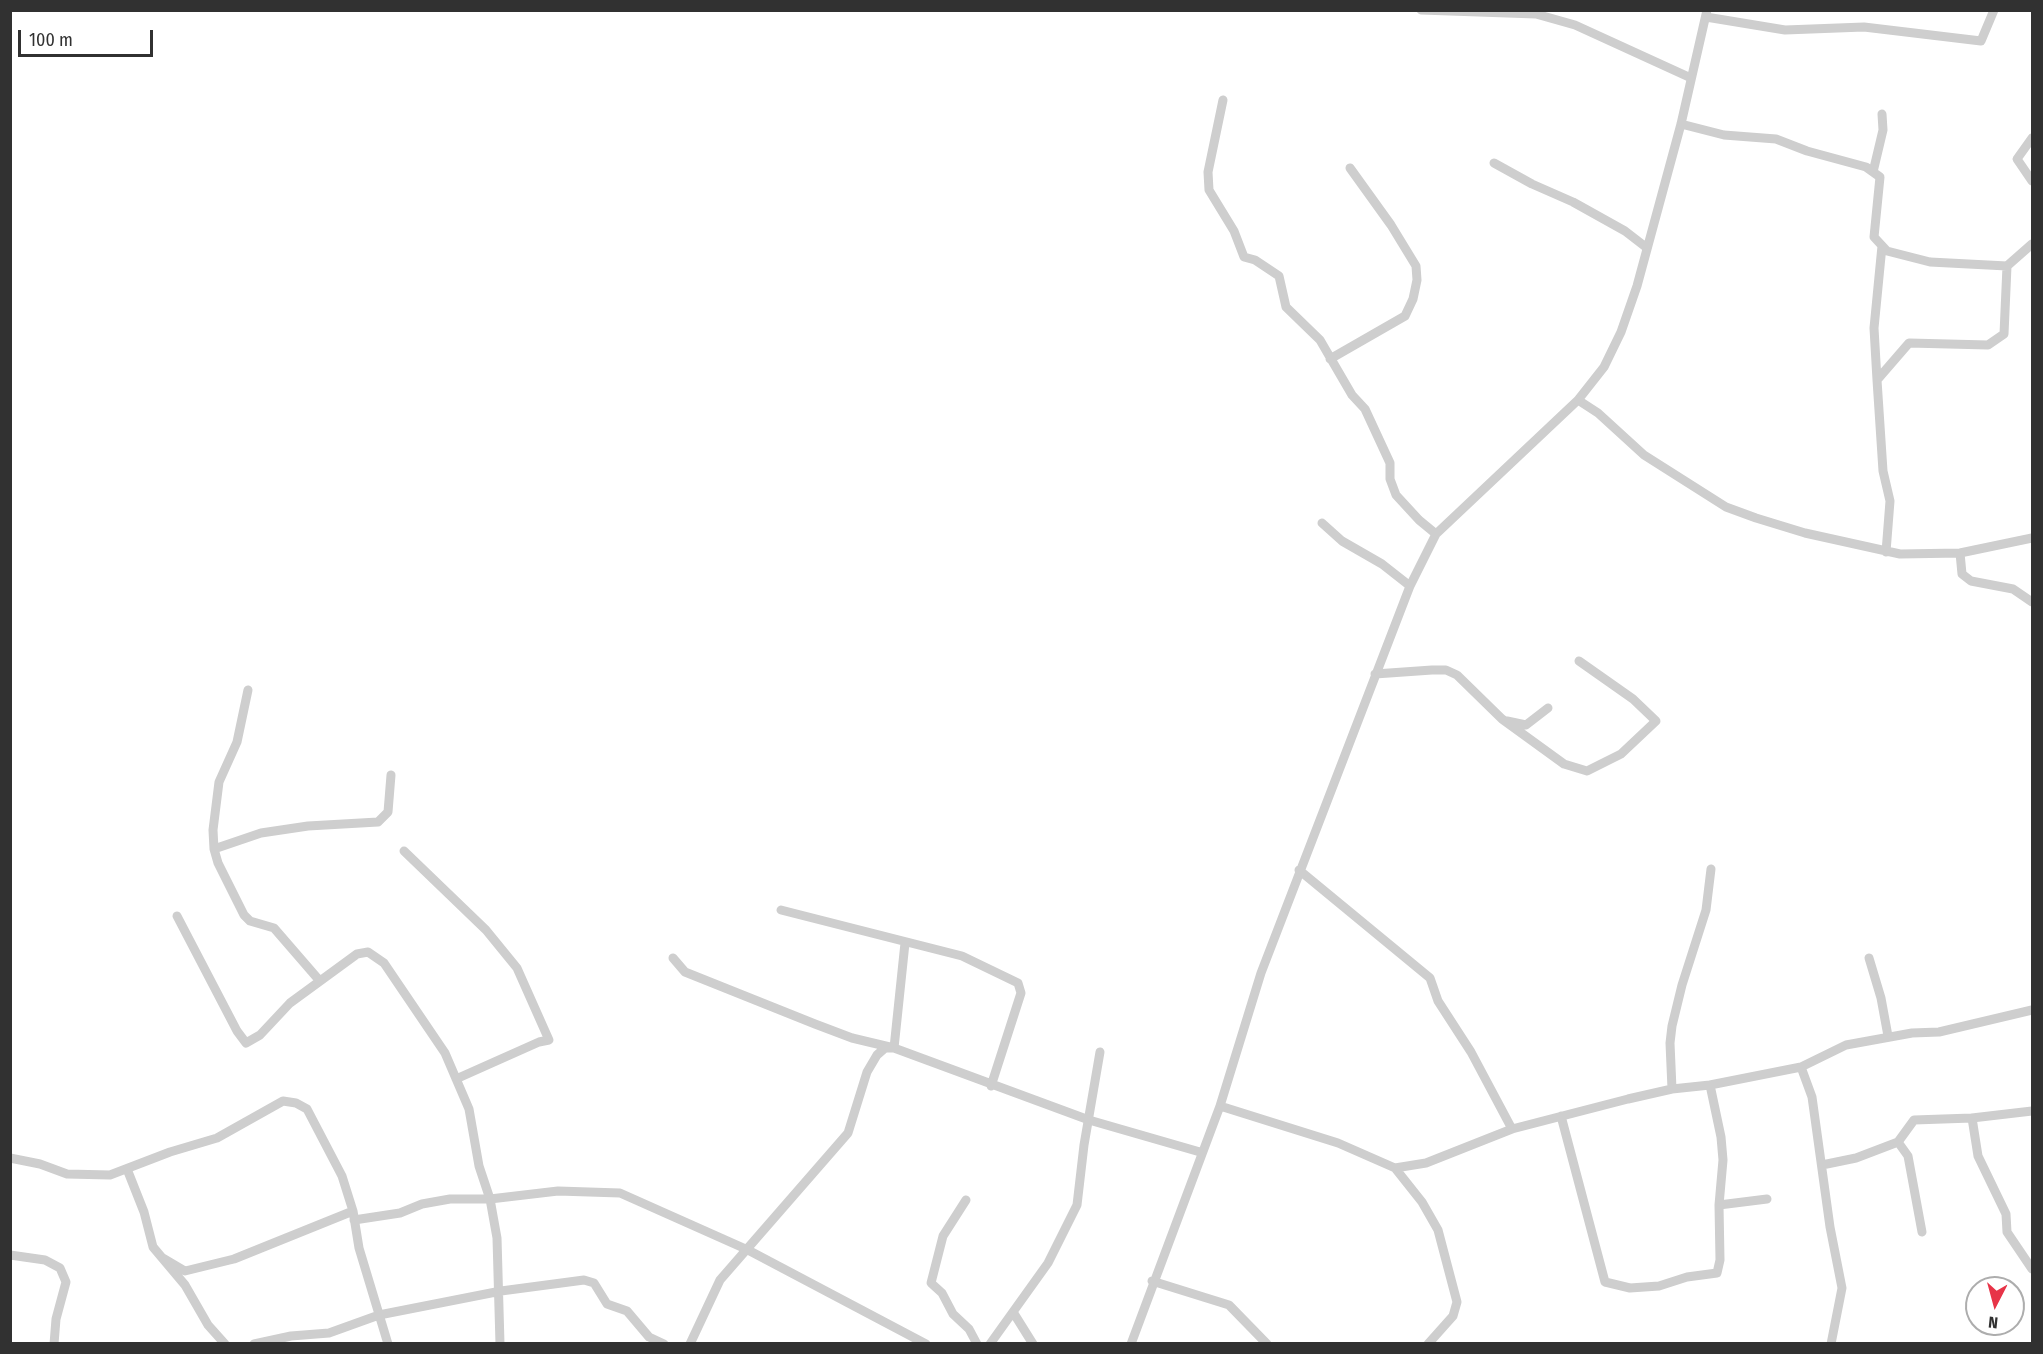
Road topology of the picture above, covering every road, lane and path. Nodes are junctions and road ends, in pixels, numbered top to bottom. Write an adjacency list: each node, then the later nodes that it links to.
1 (1421, 10): 4 (street)
2 (1994, 10): 3 (street)
3 (1706, 14): 4 (street)
4 (1691, 78): 7 (street)
5 (1223, 100): 17 (street)
6 (1882, 114): 11 (street)
7 (1681, 124): 11 (street); 15 (street)
8 (2032, 138): 12 (street)
9 (1494, 163): 15 (street)
10 (1350, 168): 17 (street)
11 (1873, 172): 14 (street)
12 (2032, 181)
13 (2032, 244): 16 (street)
14 (1882, 246): 16 (street); 18 (street)
15 (1647, 248): 19 (street)
16 (2007, 266): 18 (street)
17 (1330, 359): 21 (street)
18 (1877, 380): 23 (street)
19 (1578, 400): 21 (street); 23 (street)
20 (1322, 523): 25 (street)
21 (1436, 534): 25 (street)
22 (2032, 537): 24 (street)
23 (1886, 552): 24 (street)
24 (1960, 553): 26 (street)
25 (1410, 586): 28 (street)
26 (2032, 602)
27 (1579, 661): 31 (street)
28 (1375, 675): 31 (street); 36 (street)
29 (248, 690): 33 (street)
30 (1548, 708): 31 (street)
31 (1502, 719)
32 (391, 776): 33 (street)
33 (214, 849): 42 (street)
34 (404, 851): 48 (street)
35 (1712, 869): 51 (street)
36 (1299, 870): 52 (street); 57 (street)
37 (781, 909): 39 (street)
38 (177, 916): 42 (street)
39 (906, 943): 45 (street); 49 (street)
40 (673, 958): 45 (street)
41 (1869, 958): 44 (street)
42 (320, 980): 48 (street)
43 (2032, 1010): 44 (street)
44 (1888, 1036): 47 (street)
45 (894, 1048): 49 (street); 70 (street)
46 (1100, 1052): 56 (street)
47 (1801, 1067): 50 (street); 61 (street)
48 (456, 1080): 64 (street)
49 (991, 1086): 56 (street)
50 (1710, 1086): 51 (street); 67 (street)
51 (1672, 1089): 54 (street)
52 (1220, 1106): 59 (street); 62 (street)
53 (2032, 1110): 55 (street)
54 (1561, 1116): 57 (street); 67 (street)
55 (1972, 1118): 58 (street); 73 (street)
56 (1089, 1120): 59 (street); 76 (street)
57 (1512, 1129): 62 (street)
58 (1898, 1142): 61 (street); 69 (street)
59 (1200, 1152): 74 (street)
60 (10, 1158): 63 (street)
61 (1822, 1165): 96 (street)
62 (1395, 1168): 95 (street)
63 (126, 1170): 68 (street); 72 (street)
64 (490, 1199): 68 (street); 70 (street); 75 (street)
65 (1767, 1199): 67 (street)
66 (966, 1200): 90 (street)
67 (1719, 1205)
68 (353, 1216): 72 (street); 78 (street)
69 (1922, 1232)
70 (748, 1251): 88 (street); 89 (street)
71 (10, 1255): 82 (street)
72 (163, 1258): 83 (street)
73 (2032, 1269)
74 (1152, 1281): 93 (street); 94 (street)
75 (496, 1292): 78 (street); 81 (street); 87 (street)
76 (1023, 1298): 77 (street); 79 (street)
77 (1013, 1312): 79 (street); 91 (street)
78 (379, 1315): 80 (street); 86 (street)
79 (1022, 1324): 92 (street)
80 (329, 1333): 84 (street); 85 (street)
81 (662, 1343)
82 (54, 1344)
83 (225, 1344)
84 (254, 1344)
85 (326, 1344)
86 (388, 1344)
87 (500, 1344)
88 (690, 1344)
89 (926, 1344)
90 (977, 1344)
91 (990, 1344)
92 (1033, 1344)
93 (1131, 1344)
94 (1267, 1344)
95 (1428, 1344)
96 (1831, 1344)

